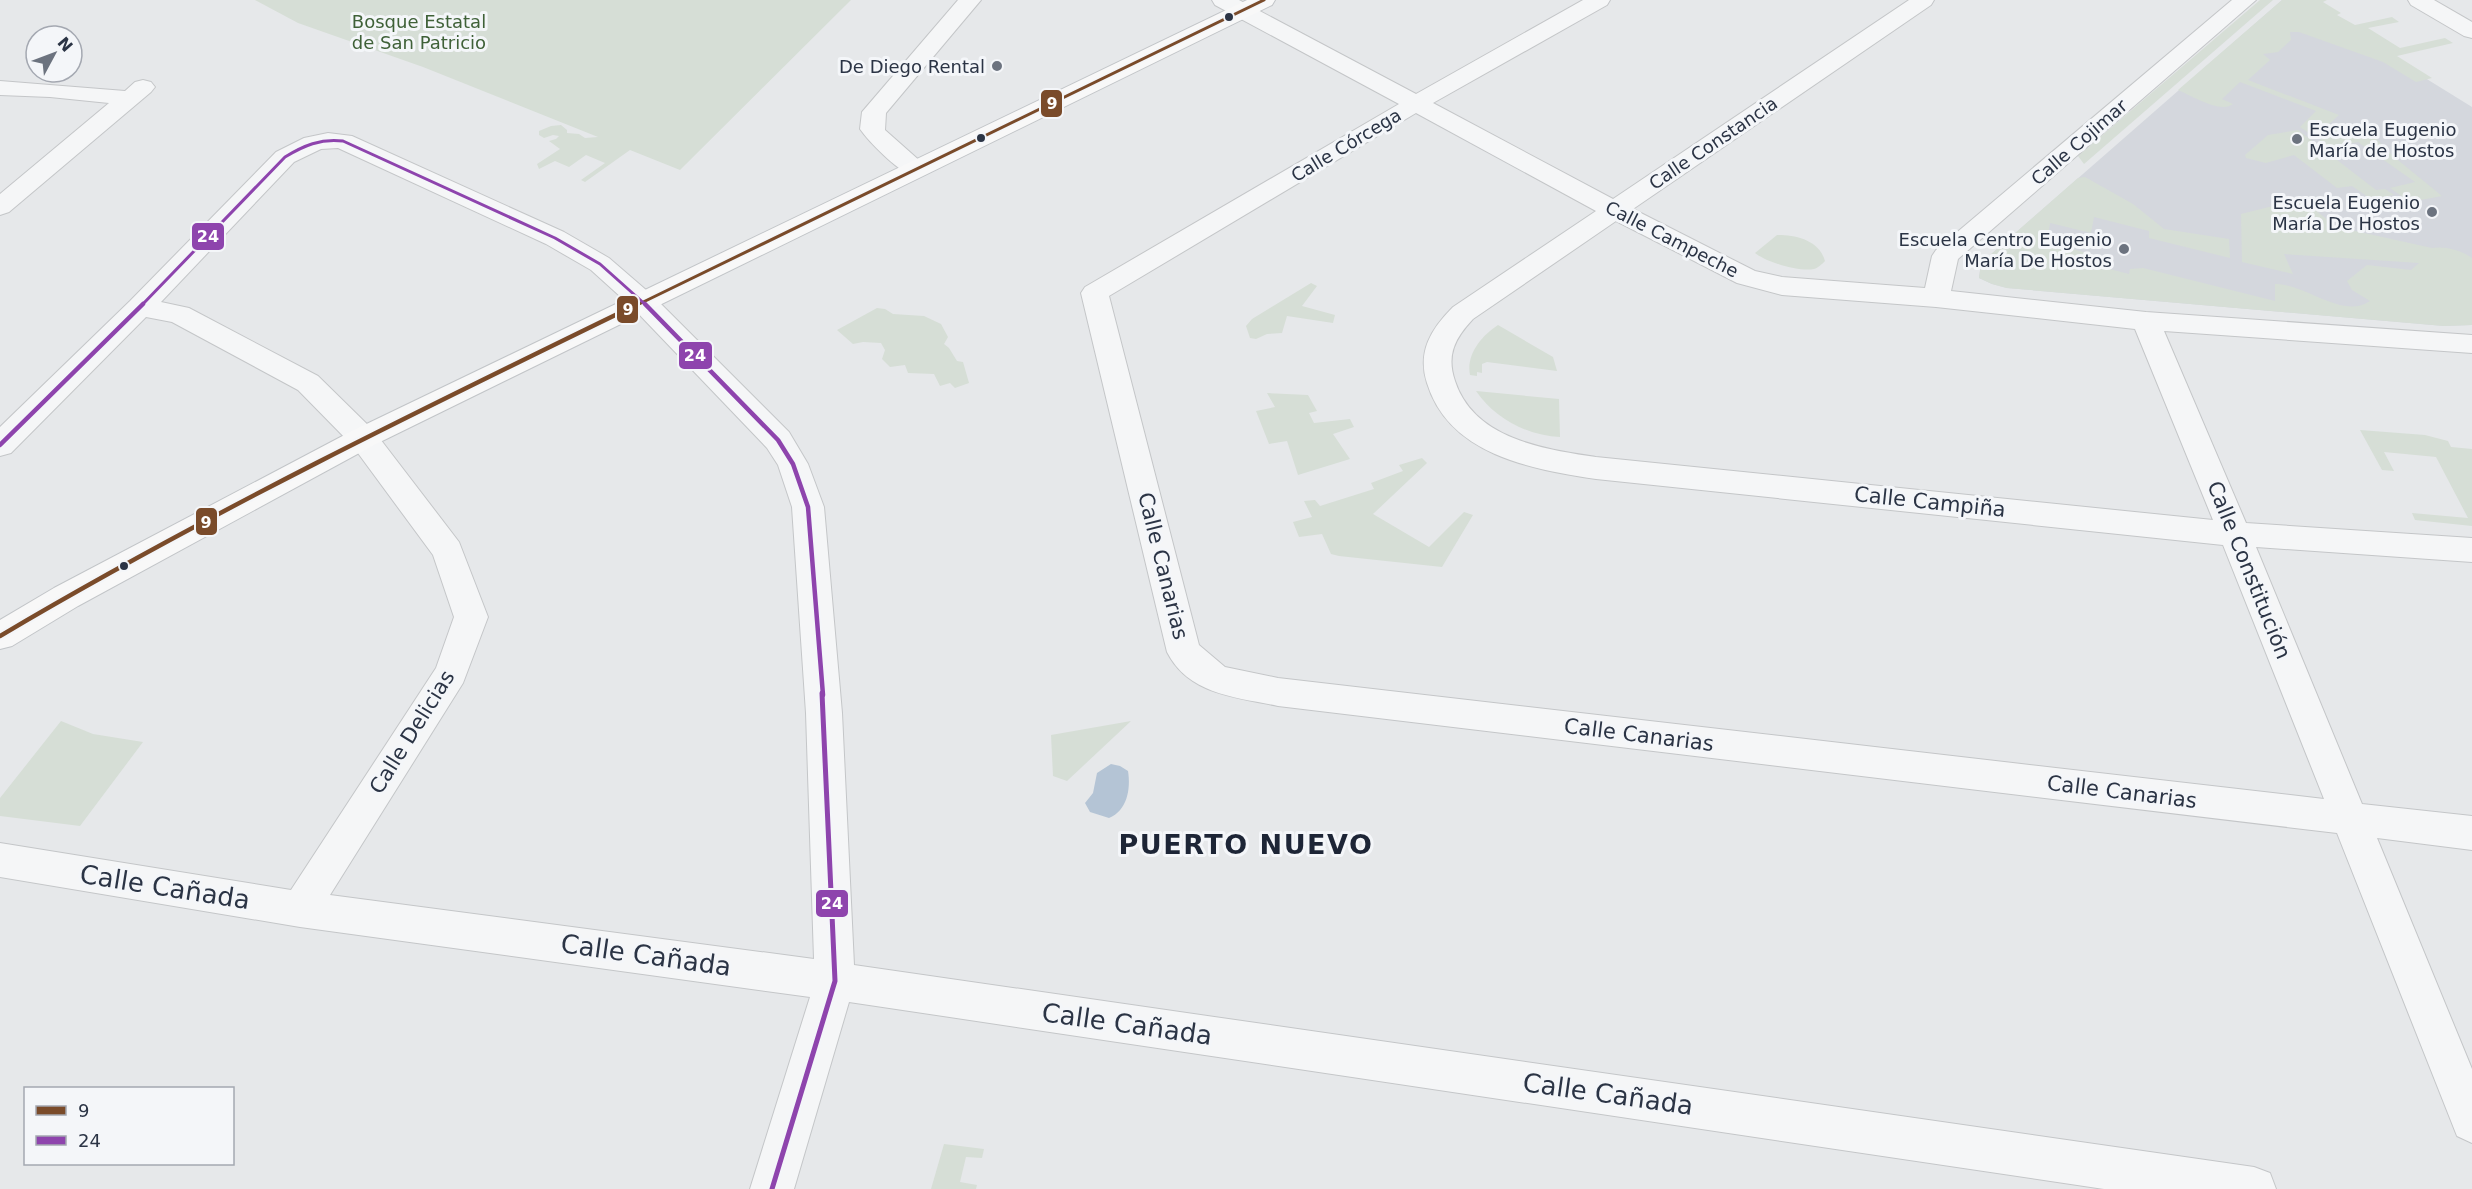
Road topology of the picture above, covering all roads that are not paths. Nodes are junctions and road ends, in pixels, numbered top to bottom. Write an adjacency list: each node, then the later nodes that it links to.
1 (970, 0): 10 (street)
2 (1599, 0): 9 (street, Calle Córcega)
3 (1923, 0): 12 (street, Calle Constancia)
4 (2245, 0): 14 (street, Calle Cojimar)
5 (2419, 0): 7 (street)
6 (1243, 3): 9 (street, Calle Campeche); 10 (main road)
7 (2472, 31)
8 (0, 88): 11 (street)
9 (1417, 103): 12 (street, Calle Campeche); 13 (street, Calle Córcega)
10 (917, 169): 15 (main road)
11 (0, 207)
12 (1614, 210): 14 (street, Calle Campeche); 19 (street, Calle Constancia)
13 (1095, 293): 25 (street, Calle Canarias)
14 (1936, 298): 17 (street, Calle Campeche)
15 (643, 302): 16 (street); 20 (main road); 29 (street)
16 (140, 307): 20 (street, Calle Delicias); 21 (street)
17 (2146, 321): 18 (street); 22 (street, Calle Constitución)
18 (2472, 344)
19 (1436, 364): 22 (street, Calle Campiña)
20 (363, 438): 24 (main road); 28 (street, Calle Delicias)
21 (0, 445)
22 (2235, 534): 23 (street, Calle Campiña); 25 (street, Calle Constitución)
23 (2472, 550)
24 (0, 636)
25 (2349, 819): 26 (street, Calle Canarias); 30 (street, Calle Constitución)
26 (2472, 833)
27 (0, 860): 28 (street, Calle Cañada)
28 (300, 909): 29 (street, Calle Cañada)
29 (835, 981): 31 (street); 32 (street, Calle Cañada)
30 (2472, 1122)
31 (772, 1189)
32 (2254, 1189)

